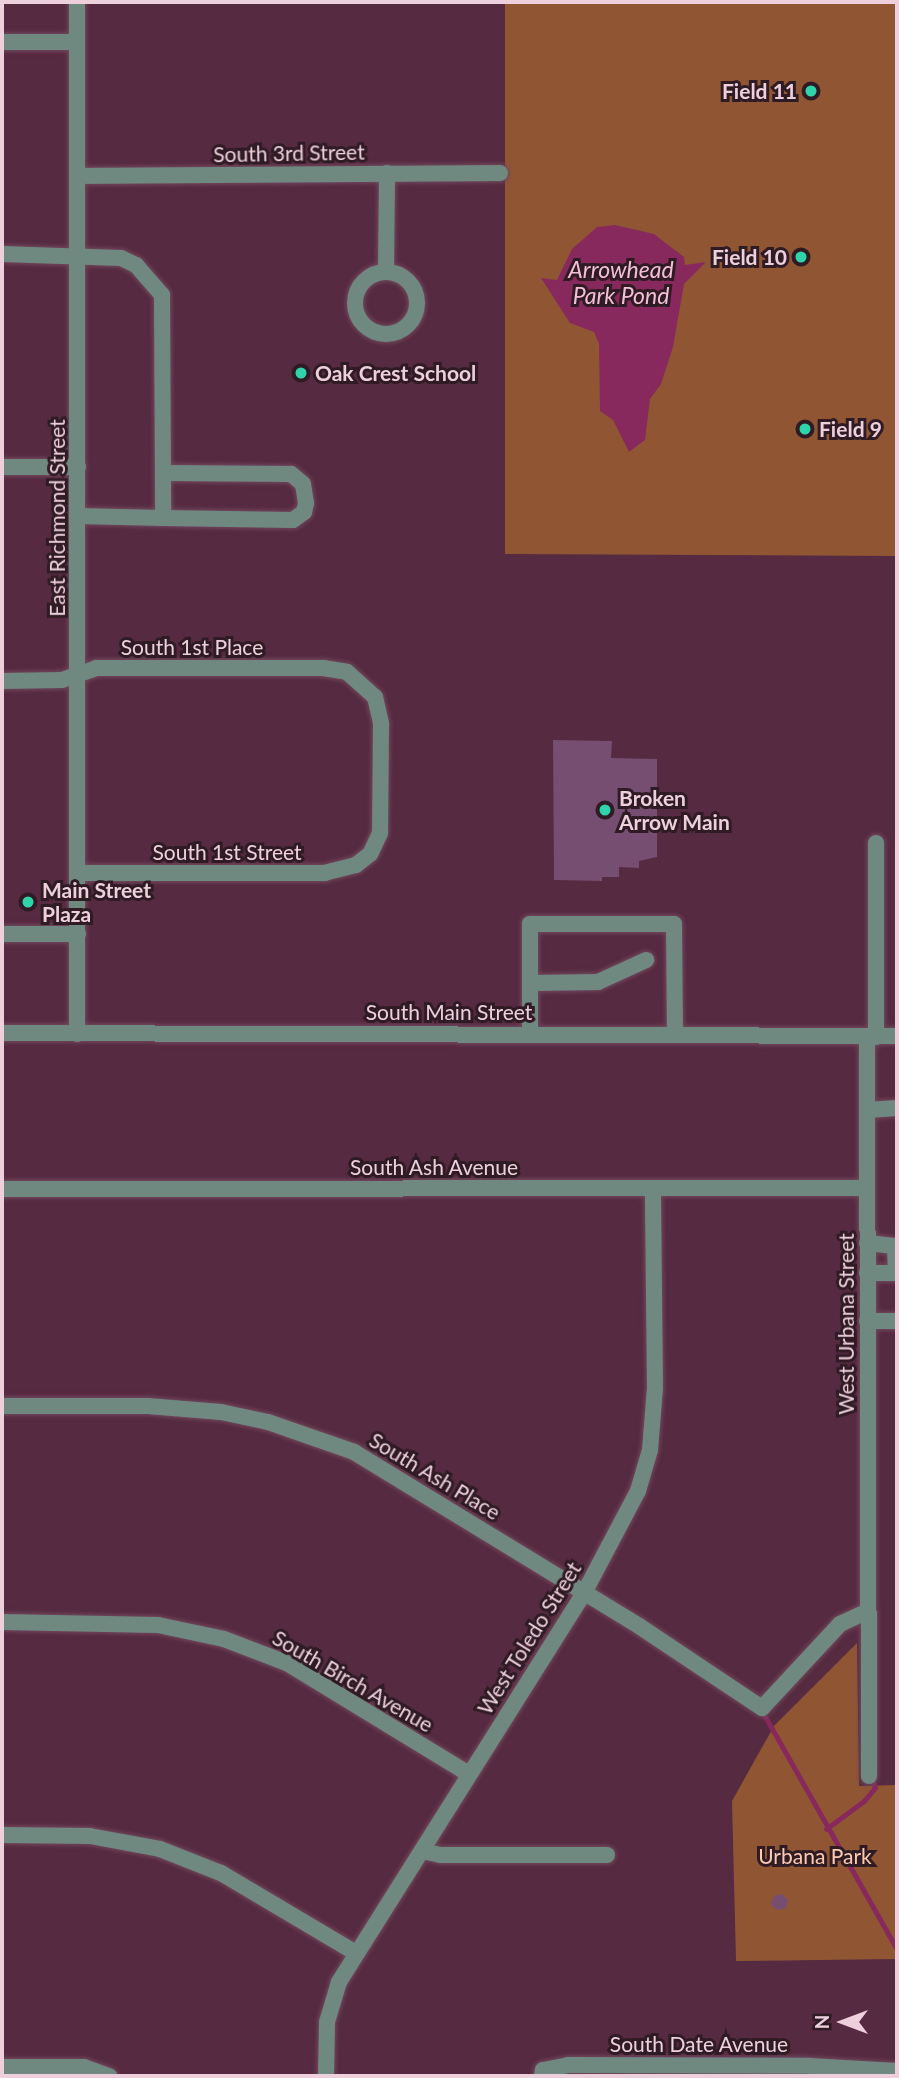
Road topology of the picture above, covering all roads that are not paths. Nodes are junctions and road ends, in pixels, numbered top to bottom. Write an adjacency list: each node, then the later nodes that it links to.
1 (77, 2): 3 (street, East Richmond Street)
2 (2, 42): 3 (street)
3 (77, 42): 6 (street, East Richmond Street)
4 (387, 173): 5 (street, South 3rd Street); 6 (street, South 3rd Street); 9 (street)
5 (500, 173)
6 (77, 176): 8 (street, East Richmond Street)
7 (2, 254): 8 (street)
8 (78, 256): 11 (street, East Richmond Street); 12 (street)
9 (386, 271)
10 (2, 467): 11 (street)
11 (78, 467): 13 (street, East Richmond Street)
12 (165, 472): 14 (street); 14 (street)
13 (78, 516): 14 (street); 15 (street, East Richmond Street)
14 (163, 518)
15 (78, 675): 16 (street, South 1st Place); 18 (street, South 1st Place); 19 (street, East Richmond Street)
16 (2, 681)
17 (876, 843): 28 (street, West Urbana Street)
18 (370, 854): 19 (street, South 1st Street)
19 (78, 873): 21 (street, East Richmond Street)
20 (2, 934): 21 (street)
21 (78, 934): 26 (street, East Richmond Street)
22 (646, 960): 23 (street)
23 (530, 983): 24 (street); 27 (street)
24 (530, 1032): 26 (street, South Main Street); 27 (street, South Main Street)
25 (2, 1033): 26 (street, South Main Street)
26 (77, 1034)
27 (674, 1034): 28 (street, South Main Street)
28 (871, 1036): 29 (street, South Main Street); 31 (street, West Urbana Street)
29 (897, 1036)
30 (897, 1108): 31 (street)
31 (867, 1110): 33 (street, West Urbana Street)
32 (653, 1188): 33 (street, South Ash Avenue); 34 (street, South Ash Avenue); 41 (street, West Toledo Street)
33 (867, 1188): 35 (street, West Urbana Street)
34 (2, 1189)
35 (867, 1243): 36 (street, West Urbana Street); 37 (street)
36 (867, 1273): 37 (street); 38 (street, West Urbana Street)
37 (897, 1275)
38 (867, 1321): 39 (street); 42 (street, West Urbana Street)
39 (897, 1321)
40 (2, 1406): 41 (street, South Ash Place)
41 (584, 1593): 42 (street, South Ash Place); 44 (street, West Toledo Street)
42 (868, 1612): 45 (street, West Urbana Street)
43 (2, 1622): 44 (street, South Birch Avenue)
44 (469, 1774): 47 (street, West Toledo Street)
45 (869, 1776)
46 (2, 1835): 49 (street)
47 (422, 1851): 48 (street); 49 (street, West Toledo Street)
48 (607, 1855)
49 (356, 1953): 55 (street, West Toledo Street)
50 (2, 2067): 54 (street)
51 (763, 2071): 52 (street, South Date Avenue); 53 (street, South Date Avenue)
52 (897, 2071)
53 (542, 2073)
54 (108, 2075)
55 (326, 2076)

